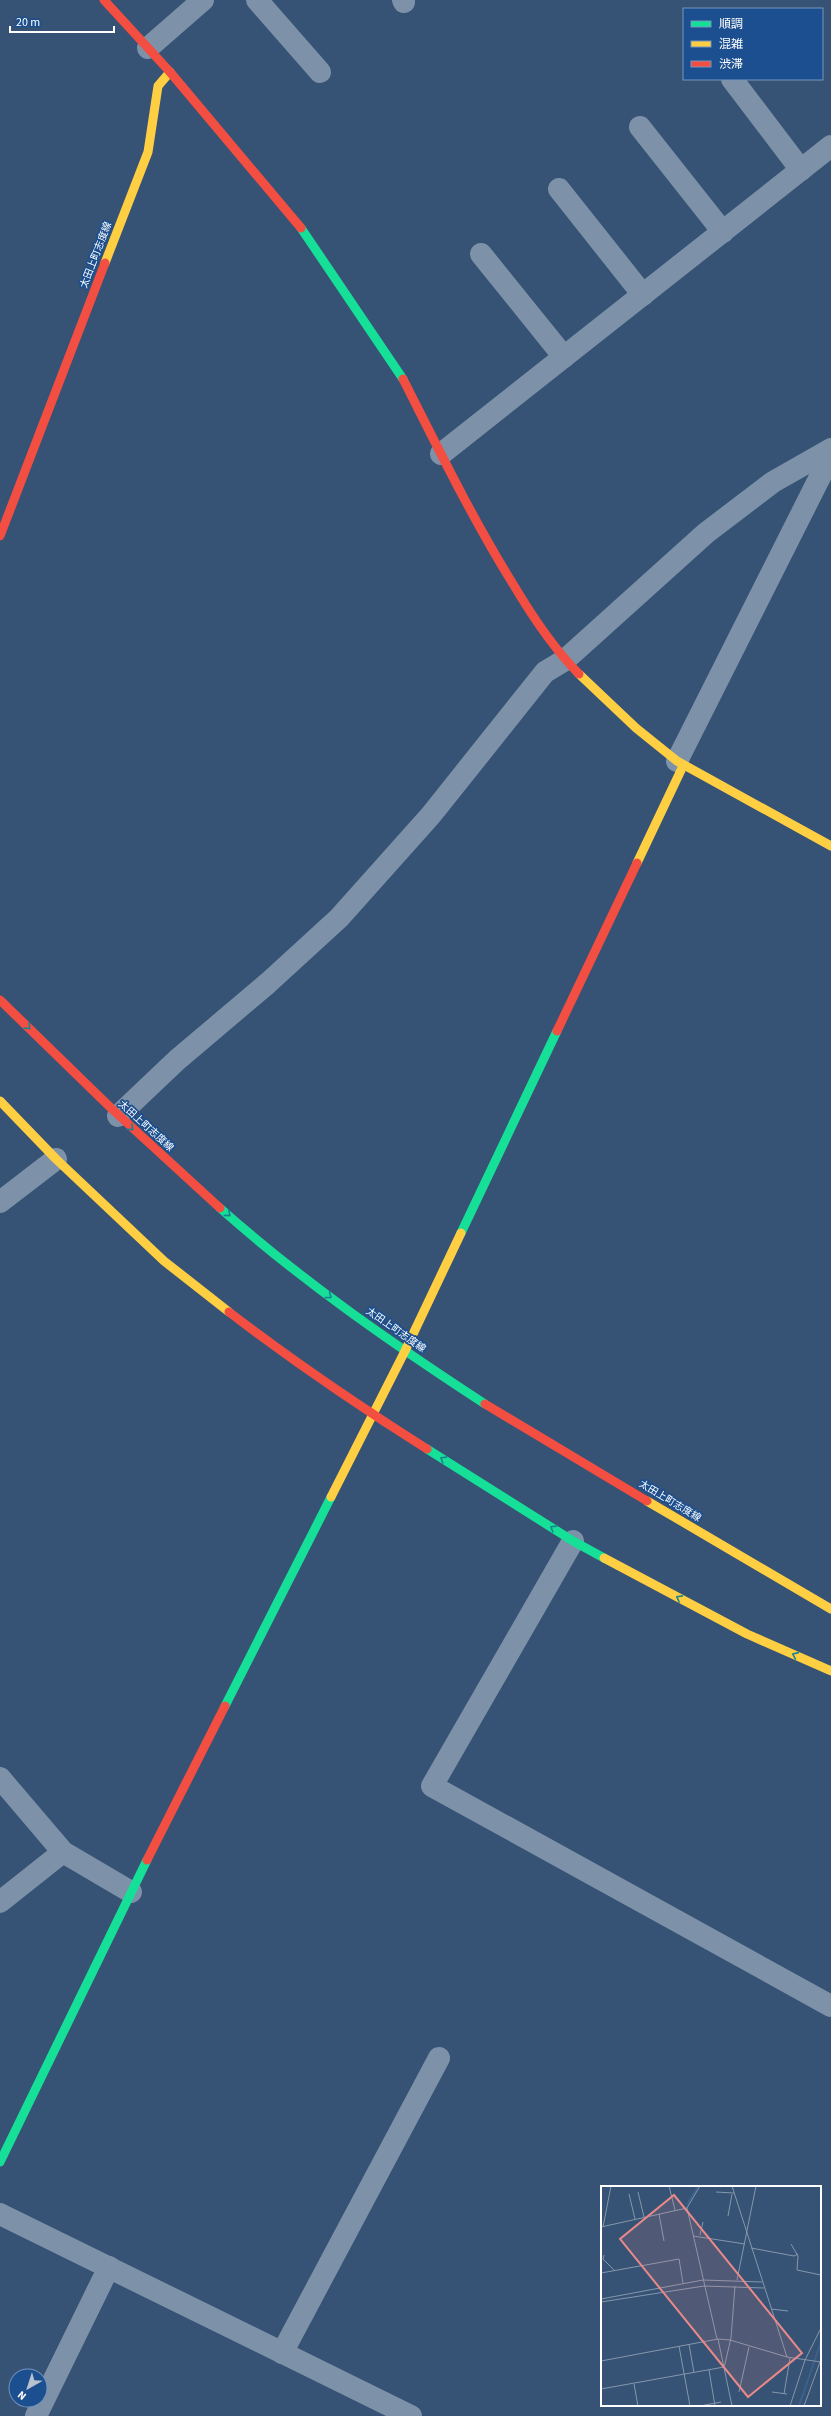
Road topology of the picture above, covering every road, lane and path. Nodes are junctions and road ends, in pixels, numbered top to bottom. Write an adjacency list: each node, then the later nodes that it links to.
1 (104, 0): 4 (main road)
2 (203, 0): 4 (street)
3 (257, 0): 6 (street)
4 (148, 48): 5 (main road)
5 (170, 72): 16 (main road); 18 (main road, 太田上町志度線)
6 (320, 72)
7 (733, 80): 10 (street)
8 (640, 127): 12 (street)
9 (831, 146): 10 (street)
10 (801, 170): 12 (street)
11 (559, 189): 14 (street)
12 (724, 232): 14 (street)
13 (481, 254): 15 (street)
14 (643, 295): 15 (street)
15 (564, 358): 16 (street)
16 (441, 454): 19 (main road)
17 (831, 455): 19 (street); 20 (street)
18 (0, 536)
19 (565, 660): 20 (main road); 24 (street)
20 (680, 764): 21 (main road); 27 (main road)
21 (831, 846)
22 (0, 1000): 24 (main road, 太田上町志度線, one-way to 24)
23 (0, 1101): 25 (main road)
24 (118, 1116): 27 (main road, 太田上町志度線, one-way to 27)
25 (56, 1159): 26 (street); 28 (main road)
26 (0, 1202)
27 (405, 1350): 28 (main road); 30 (main road, 太田上町志度線)
28 (372, 1414): 29 (main road, one-way to 28); 34 (main road)
29 (573, 1541): 31 (main road, one-way to 29); 36 (street)
30 (831, 1609)
31 (831, 1671)
32 (0, 1778): 33 (street)
33 (63, 1852): 34 (street); 35 (street)
34 (131, 1892): 38 (main road)
35 (0, 1902)
36 (831, 2006)
37 (439, 2058): 41 (street)
38 (0, 2162)
39 (0, 2214): 40 (street)
40 (108, 2267): 41 (street); 42 (street)
41 (282, 2353): 43 (street)
42 (36, 2416)
43 (411, 2416)

